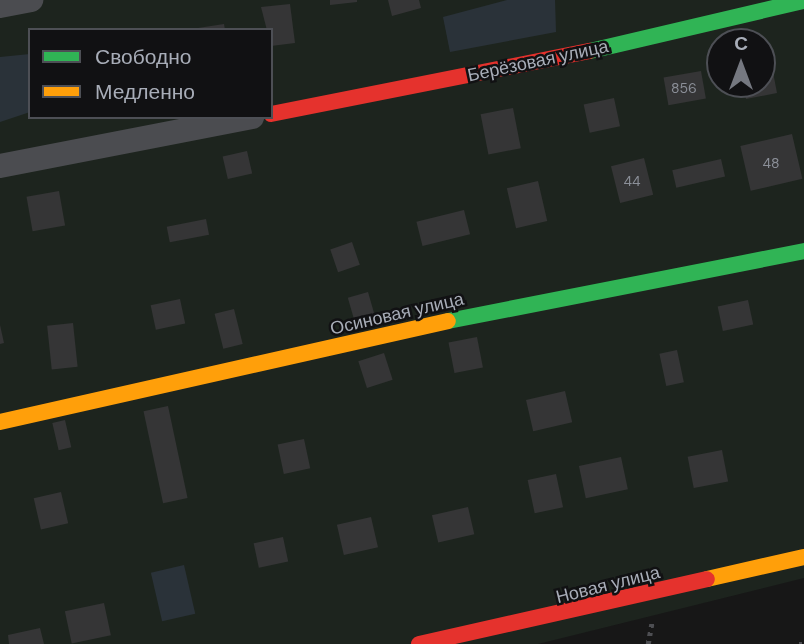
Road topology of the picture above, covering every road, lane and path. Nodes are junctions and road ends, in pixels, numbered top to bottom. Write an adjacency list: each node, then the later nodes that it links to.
1 (31, 0): 3 (street)
2 (804, 1): 4 (street, Берёзовая улица)
3 (0, 6)
4 (273, 114)
5 (243, 119): 6 (street)
6 (0, 166)
7 (804, 251): 8 (street, Осиновая улица)
8 (0, 422)
9 (804, 557): 11 (street, Новая улица)
10 (652, 623): 12 (path)
11 (419, 644)
12 (649, 644)
13 (799, 644): 14 (path)
14 (804, 644)

